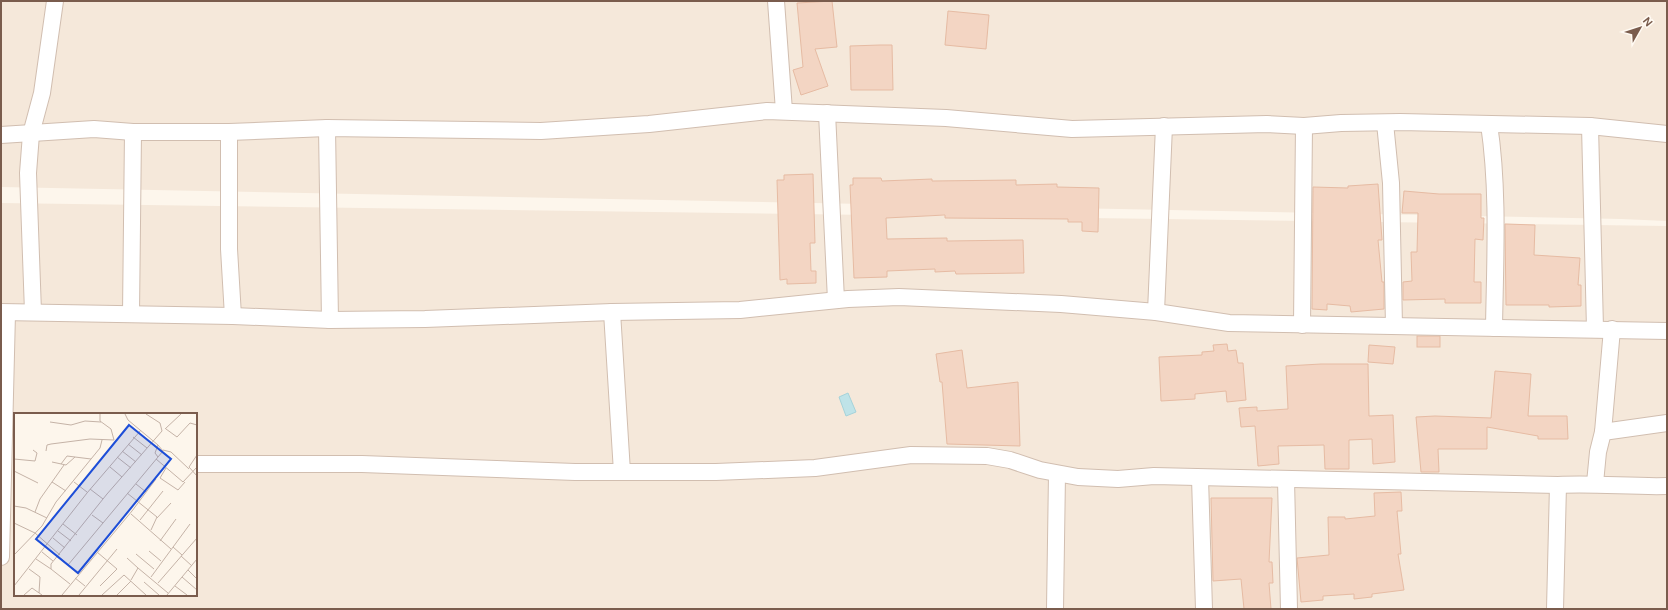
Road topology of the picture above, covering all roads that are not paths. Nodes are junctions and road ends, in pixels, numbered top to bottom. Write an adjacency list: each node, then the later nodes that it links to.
1 (55, 1): 13 (street)
2 (776, 1): 3 (street)
3 (784, 111): 4 (street); 10 (street)
4 (828, 113): 7 (street); 16 (street)
5 (1385, 123): 6 (street); 8 (street); 25 (street)
6 (1489, 124): 9 (street); 26 (street)
7 (1164, 126): 8 (street); 20 (street)
8 (1304, 126): 24 (street)
9 (1590, 126): 14 (street); 27 (street)
10 (327, 128): 12 (street); 23 (street)
11 (133, 132): 12 (street); 13 (street); 21 (street)
12 (228, 132): 22 (street)
13 (31, 134): 15 (street); 18 (street)
14 (1667, 134)
15 (1, 135)
16 (836, 300): 19 (street); 20 (street)
17 (4, 312): 18 (street); 32 (street)
18 (32, 312): 21 (street)
19 (612, 312): 23 (street); 34 (street)
20 (1156, 312): 24 (street)
21 (131, 314): 22 (street)
22 (233, 316): 23 (street)
23 (330, 320)
24 (1302, 324): 25 (street)
25 (1394, 326): 26 (street)
26 (1494, 328): 27 (street)
27 (1595, 329): 28 (street)
28 (1612, 329): 29 (street); 31 (street)
29 (1667, 331)
30 (1667, 423): 31 (street)
31 (1602, 432): 38 (street)
32 (10, 461): 41 (street)
33 (197, 464): 34 (street)
34 (622, 472): 35 (street)
35 (1057, 474): 36 (street); 42 (street)
36 (1200, 478): 37 (street); 43 (street)
37 (1286, 480): 39 (street); 44 (street)
38 (1595, 483): 39 (street); 40 (street)
39 (1558, 485): 45 (street)
40 (1667, 486)
41 (1, 556)
42 (1055, 609)
43 (1204, 609)
44 (1289, 609)
45 (1555, 609)

